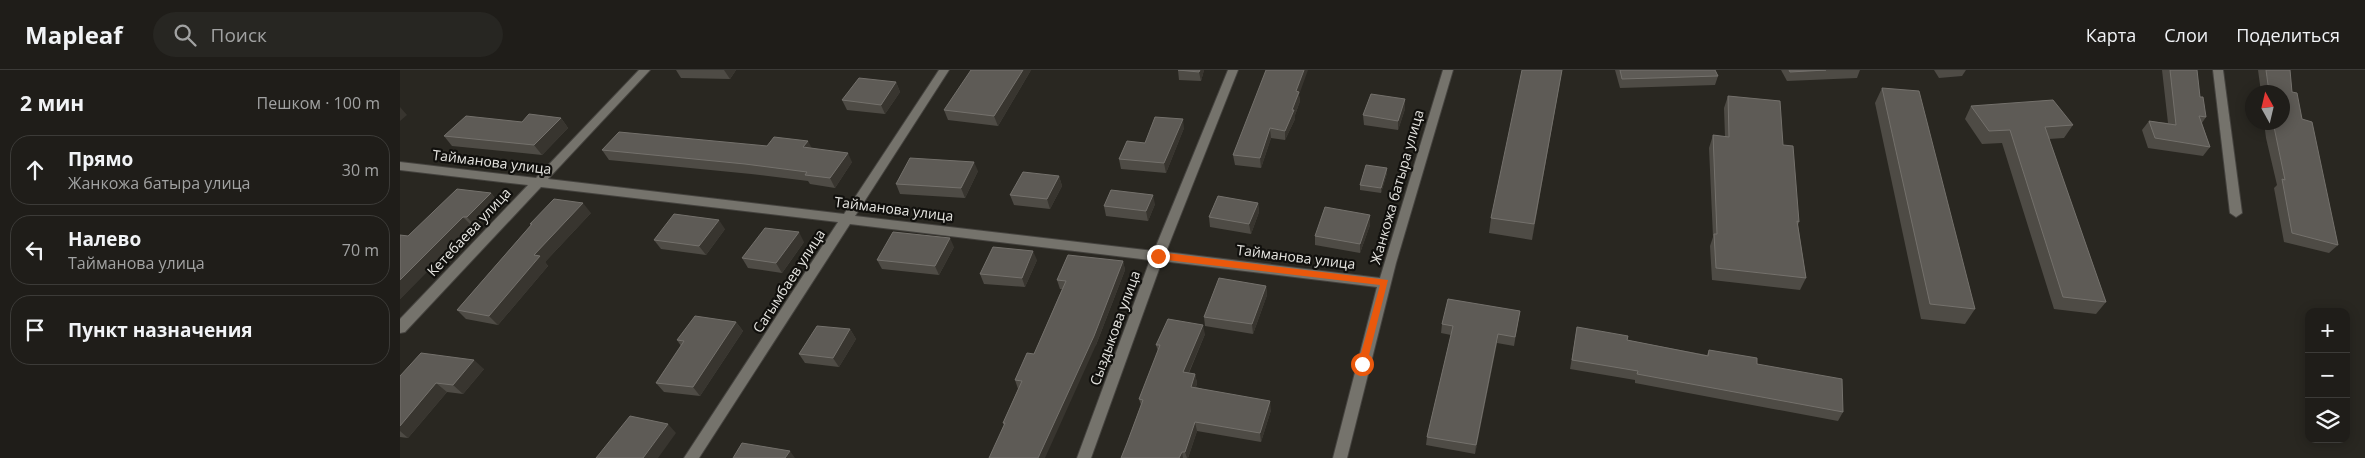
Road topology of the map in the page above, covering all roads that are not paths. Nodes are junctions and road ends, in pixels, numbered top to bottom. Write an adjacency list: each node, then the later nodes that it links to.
1 (645, 70): 7 (street, Кетебаева улица)
2 (944, 70): 9 (street, Сагымбаев улица)
3 (1233, 70): 10 (street, Сыздыкова улица)
4 (1448, 70): 11 (street, Жанкожа батыра улица)
5 (2218, 70): 8 (street)
6 (400, 166): 7 (street, Тайманова улица)
7 (536, 182): 9 (street, Тайманова улица); 12 (street, Кетебаева улица)
8 (2236, 213)
9 (847, 219): 10 (street, Тайманова улица); 13 (street, Сагымбаев улица)
10 (1158, 256): 11 (street, Тайманова улица); 14 (street, Сыздыкова улица)
11 (1385, 282): 15 (street, Жанкожа батыра улица)
12 (400, 328)
13 (691, 458)
14 (1084, 458)
15 (1340, 458)

